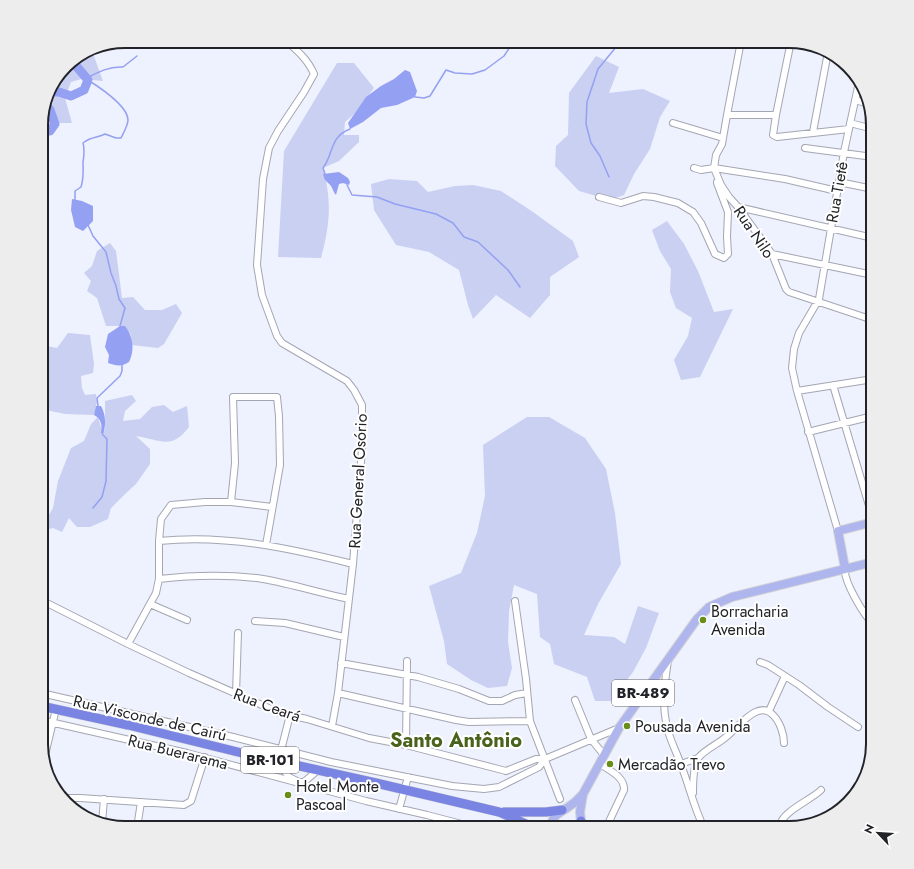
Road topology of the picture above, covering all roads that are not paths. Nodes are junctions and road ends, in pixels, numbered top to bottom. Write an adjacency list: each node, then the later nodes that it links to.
1 (294, 48): 46 (street, Rua General Osório)
2 (740, 48): 8 (street)
3 (790, 48): 9 (street)
4 (827, 58): 13 (street)
5 (857, 90): 6 (street, Rua Tietê)
6 (855, 100): 7 (street); 11 (street, Rua Tietê)
7 (862, 102)
8 (727, 115): 9 (street); 14 (street)
9 (776, 115): 13 (street)
10 (673, 123): 14 (street)
11 (849, 126): 12 (street); 13 (street); 16 (street, Rua Tietê)
12 (866, 128)
13 (813, 132)
14 (723, 138): 19 (street)
15 (805, 148): 16 (street)
16 (844, 152): 17 (street); 21 (street, Rua Tietê)
17 (866, 156)
18 (694, 168): 19 (street)
19 (714, 168): 20 (street, Rua Nilo); 23 (street)
20 (718, 178): 24 (street); 25 (street, Rua Nilo)
21 (839, 182): 22 (street); 23 (street, Rua Tietê)
22 (866, 188)
23 (837, 191): 26 (street, Rua Tietê)
24 (599, 197)
25 (738, 207): 26 (street); 28 (street, Rua Nilo)
26 (831, 228): 27 (street); 29 (street, Rua Tietê)
27 (866, 236)
28 (772, 254): 29 (street); 31 (street, Rua Nilo)
29 (824, 264): 30 (street); 31 (street, Rua Tietê)
30 (866, 273)
31 (818, 302): 32 (street, Rua Nilo); 35 (street)
32 (866, 318)
33 (866, 380): 34 (street)
34 (833, 385): 35 (street); 37 (street)
35 (797, 391): 38 (street)
36 (866, 418): 37 (street)
37 (844, 423): 38 (street); 39 (street)
38 (808, 432): 43 (street)
39 (866, 496)
40 (231, 502): 41 (street); 41 (street); 44 (street)
41 (272, 507): 45 (street)
42 (866, 524): 43 (main road)
43 (838, 531): 48 (main road)
44 (158, 541): 45 (street); 49 (street)
45 (266, 545): 46 (street)
46 (353, 564): 50 (street, Rua General Osório)
47 (866, 564): 48 (main road, BR-489)
48 (845, 568): 54 (street); 60 (main road, BR-489)
49 (159, 579): 50 (street); 53 (street)
50 (349, 599): 58 (street, Rua General Osório)
51 (515, 601): 67 (street)
52 (48, 604): 59 (street, Rua Ceará)
53 (150, 604): 55 (street); 59 (street)
54 (866, 614)
55 (187, 620)
56 (255, 621): 58 (street)
57 (238, 633): 68 (street)
58 (344, 637): 63 (street, Rua General Osório)
59 (128, 644): 68 (street, Rua Ceará)
60 (668, 658): 83 (main road, BR-489); 95 (street)
61 (407, 660): 64 (street)
62 (760, 662): 65 (street)
63 (341, 663): 64 (street); 66 (street, Rua General Osório)
64 (406, 674): 67 (street); 73 (street)
65 (785, 676): 75 (street); 82 (street)
66 (338, 693): 73 (street); 81 (street, Rua General Osório)
67 (527, 693): 78 (street)
68 (236, 694): 76 (street, Rua Ceará)
69 (48, 695): 71 (street, Rua Visconde de Cairú)
70 (575, 700): 84 (street)
71 (96, 706): 77 (street); 88 (street, Rua Visconde de Cairú)
72 (48, 708): 74 (highway, BR-101)
73 (406, 709): 78 (street); 87 (street)
74 (56, 710): 77 (highway, BR-101); 80 (street)
75 (769, 711): 86 (street); 91 (street)
76 (290, 715): 81 (street, Rua Ceará); 88 (street)
77 (90, 716): 93 (highway, BR-101)
78 (530, 721): 92 (street)
79 (48, 722): 80 (street, Rua Buerarema)
80 (53, 723): 85 (street); 90 (street, Rua Buerarema)
81 (332, 726): 87 (street, Rua Ceará)
82 (858, 727)
83 (619, 728): 84 (street); 89 (main road, BR-489)
84 (591, 739): 89 (street); 92 (street)
85 (48, 743)
86 (784, 743)
87 (406, 746): 97 (street, Rua Ceará)
88 (281, 750): 93 (street); 98 (street, Rua Visconde de Cairú)
89 (604, 755): 94 (main road, BR-489)
90 (205, 758): 99 (street, Rua Buerarema); 108 (street)
91 (698, 758): 95 (street); 104 (street)
92 (545, 759): 97 (street); 100 (street); 106 (street)
93 (278, 762): 96 (highway, BR-101); 99 (street)
94 (600, 764): 103 (main road, BR-489); 119 (street)
95 (681, 764): 104 (street)
96 (318, 770): 99 (street); 101 (highway, BR-101)
97 (506, 771): 100 (street)
98 (408, 777): 100 (street); 101 (street)
99 (299, 782): 110 (street, Rua Buerarema)
100 (504, 784)
101 (404, 789): 110 (street); 111 (highway, BR-101)
102 (821, 790): 121 (street)
103 (583, 794): 109 (main road, BR-489); 117 (main road, BR-489)
104 (692, 796): 120 (street)
105 (104, 799): 107 (street); 108 (street); 112 (street)
106 (560, 799)
107 (72, 800)
108 (141, 802): 113 (street)
109 (566, 808): 111 (highway); 116 (main road, BR-489); 118 (main road)
110 (399, 809): 114 (street, Rua Buerarema)
111 (499, 812): 115 (highway, BR-101)
112 (102, 817)
113 (138, 821)
114 (448, 821)
115 (519, 821)
116 (552, 821)
117 (582, 821)
118 (582, 821)
119 (609, 821)
120 (701, 821)
121 (782, 821)

